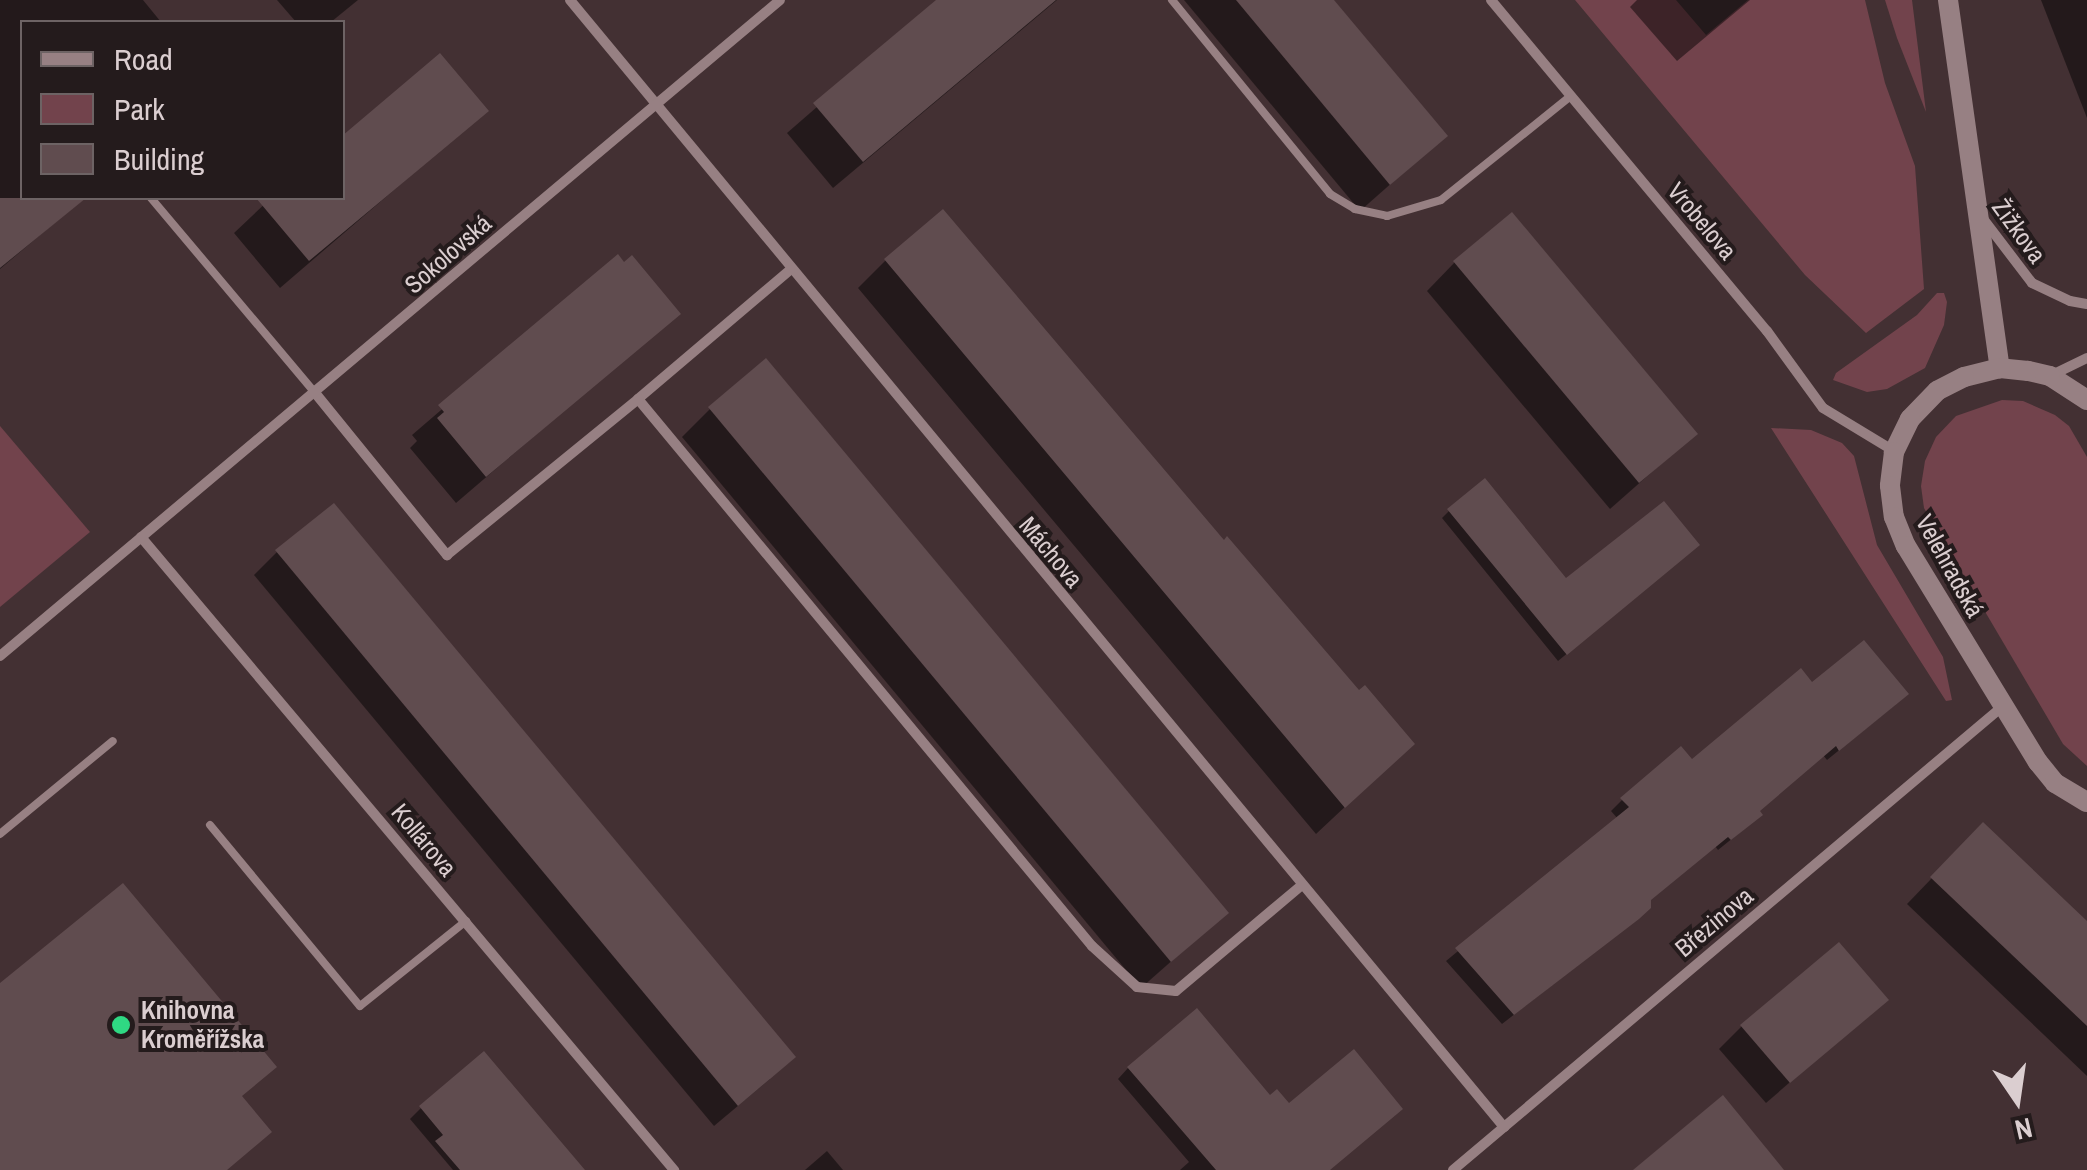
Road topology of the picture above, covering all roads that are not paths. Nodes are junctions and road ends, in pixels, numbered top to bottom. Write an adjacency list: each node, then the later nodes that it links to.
1 (570, 0): 7 (street, Máchova)
2 (780, 0): 7 (street, Sokolovská)
3 (1172, 0): 6 (lane)
4 (1491, 0): 6 (street, Vrobelova)
5 (1948, 0): 9 (main road)
6 (1571, 96): 18 (street, Vrobelova)
7 (654, 102): 10 (street, Máchova); 15 (street, Sokolovská)
8 (152, 200): 15 (lane)
9 (1973, 203): 11 (street, Žižkova); 13 (main road)
10 (790, 270): 16 (street); 26 (street, Máchova)
11 (2087, 304)
12 (2087, 358): 14 (street)
13 (2000, 368): 14 (main road, Velehradská); 18 (main road, Velehradská)
14 (2050, 376): 17 (main road, Velehradská)
15 (316, 394): 16 (street); 19 (street, Sokolovská)
16 (638, 399): 26 (street)
17 (2087, 400)
18 (1894, 452): 21 (main road, Velehradská)
19 (141, 537): 20 (street, Sokolovská); 27 (street, Kollárova)
20 (0, 656)
21 (2003, 706): 23 (main road, Velehradská); 28 (street, Březinova)
22 (113, 741): 25 (lane)
23 (2087, 802)
24 (210, 825): 27 (lane)
25 (0, 834)
26 (1302, 885): 28 (street, Máchova)
27 (466, 921): 29 (street, Kollárova)
28 (1504, 1127): 30 (street, Březinova)
29 (674, 1170)
30 (1452, 1170)

